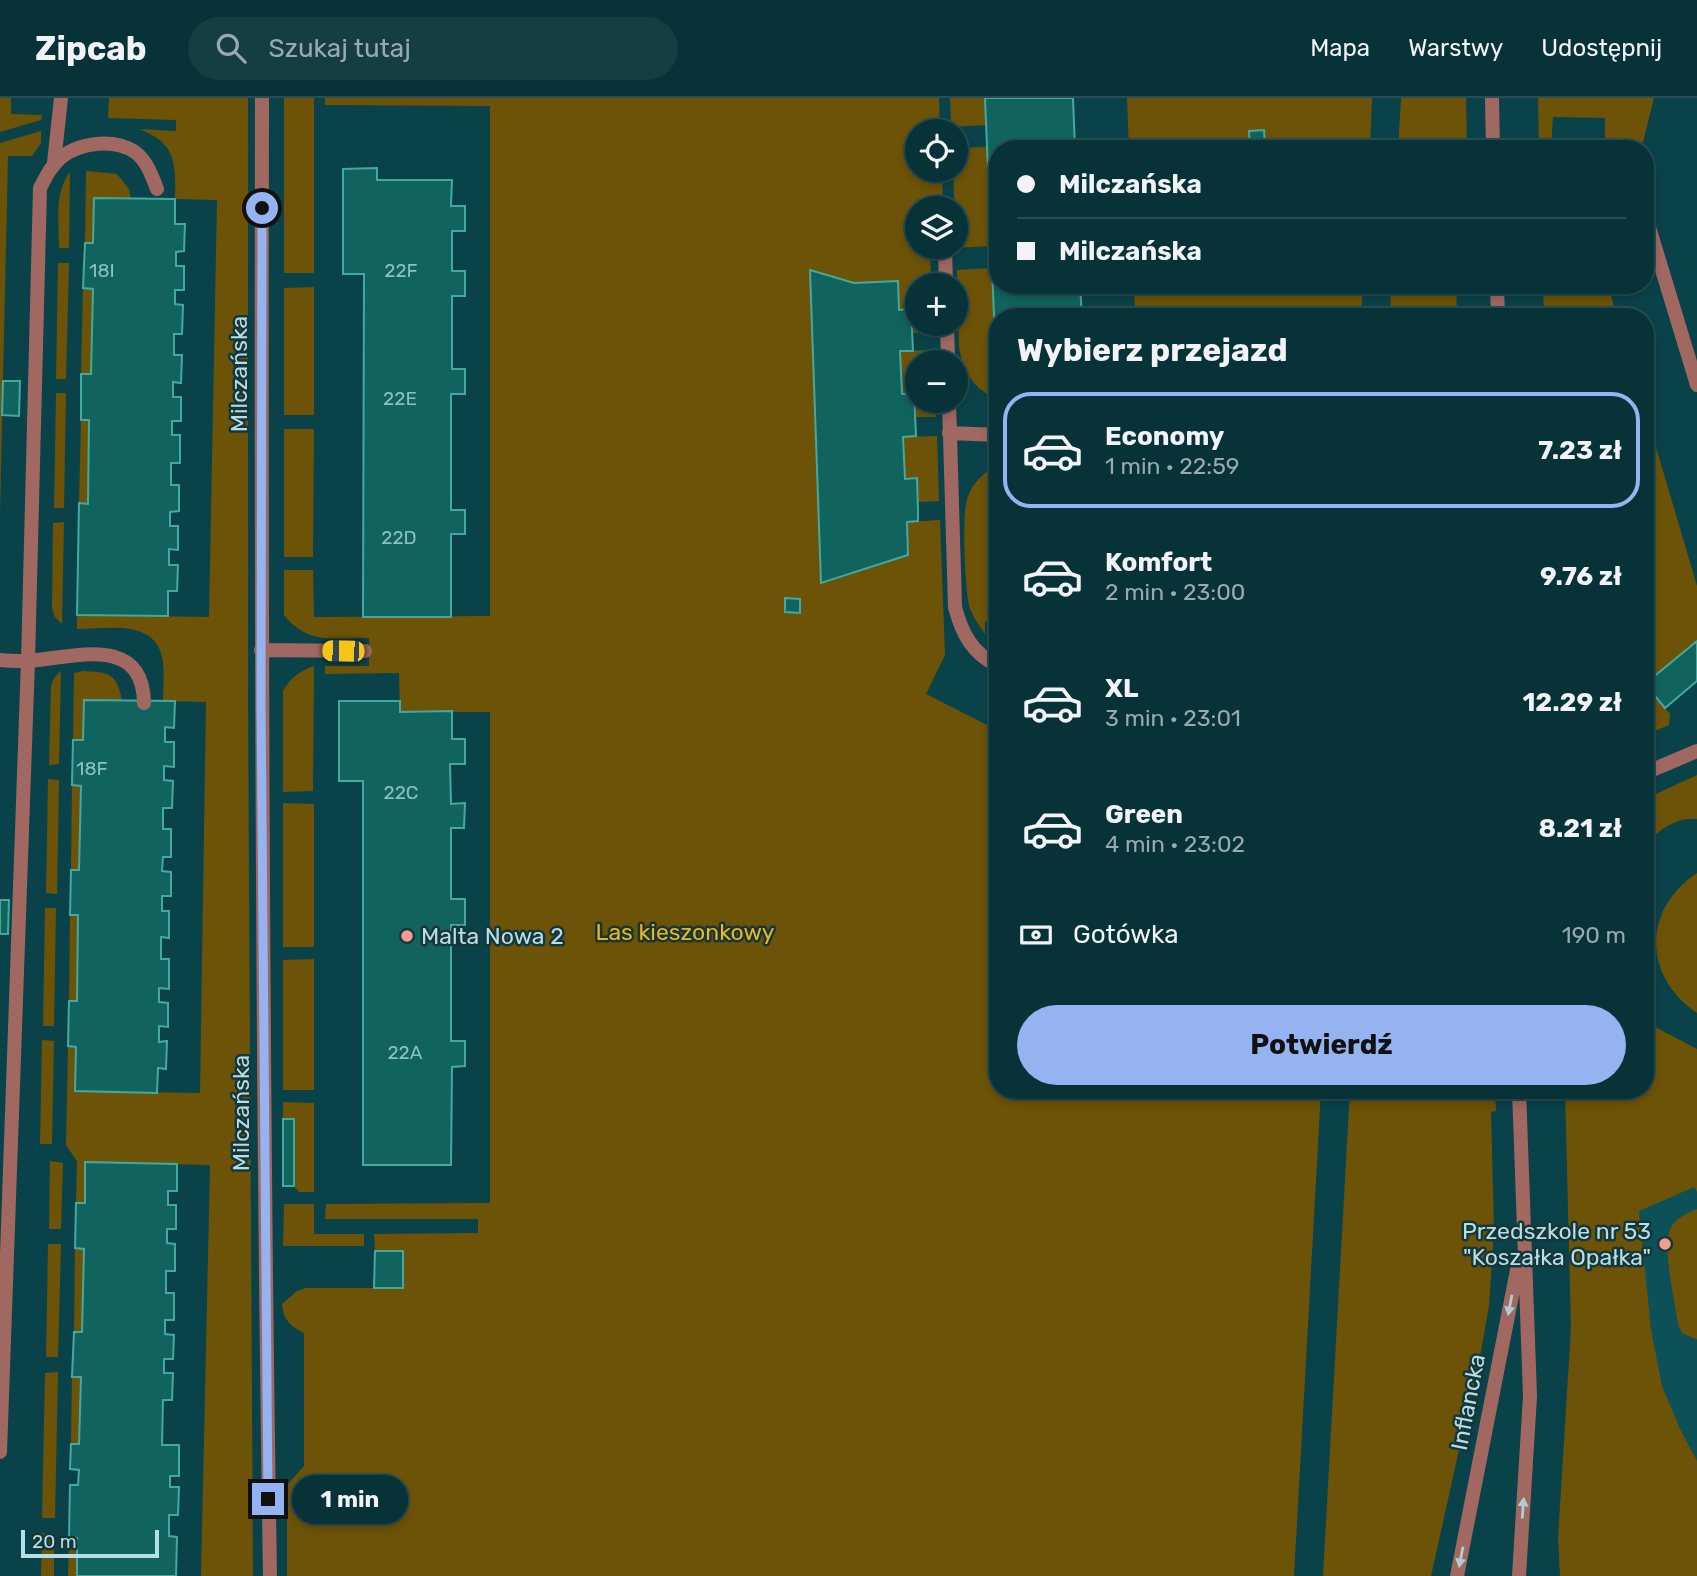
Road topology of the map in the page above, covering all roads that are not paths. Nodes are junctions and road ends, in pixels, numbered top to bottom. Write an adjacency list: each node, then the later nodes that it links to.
1 (61, 98): 5 (street)
2 (262, 98): 12 (street, Milczańska)
3 (1492, 98): 4 (street)
4 (1493, 140)
5 (54, 163): 6 (street); 15 (street)
6 (157, 189)
7 (1654, 243): 8 (street)
8 (1697, 385)
9 (948, 413): 10 (street)
10 (949, 433): 11 (street); 16 (street)
11 (989, 435)
12 (261, 650): 13 (street); 24 (street, Milczańska)
13 (365, 651)
14 (0, 660): 15 (street)
15 (28, 661): 17 (street); 21 (street)
16 (989, 662)
17 (144, 703)
18 (1697, 751): 19 (street)
19 (1654, 769)
20 (1519, 1099): 22 (street, Inflancka)
21 (5, 1169): 23 (street)
22 (1523, 1238): 25 (street, Inflancka, one-way to 25); 26 (street, Inflancka, one-way to 22)
23 (0, 1452)
24 (270, 1576)
25 (1457, 1576)
26 (1519, 1576)

